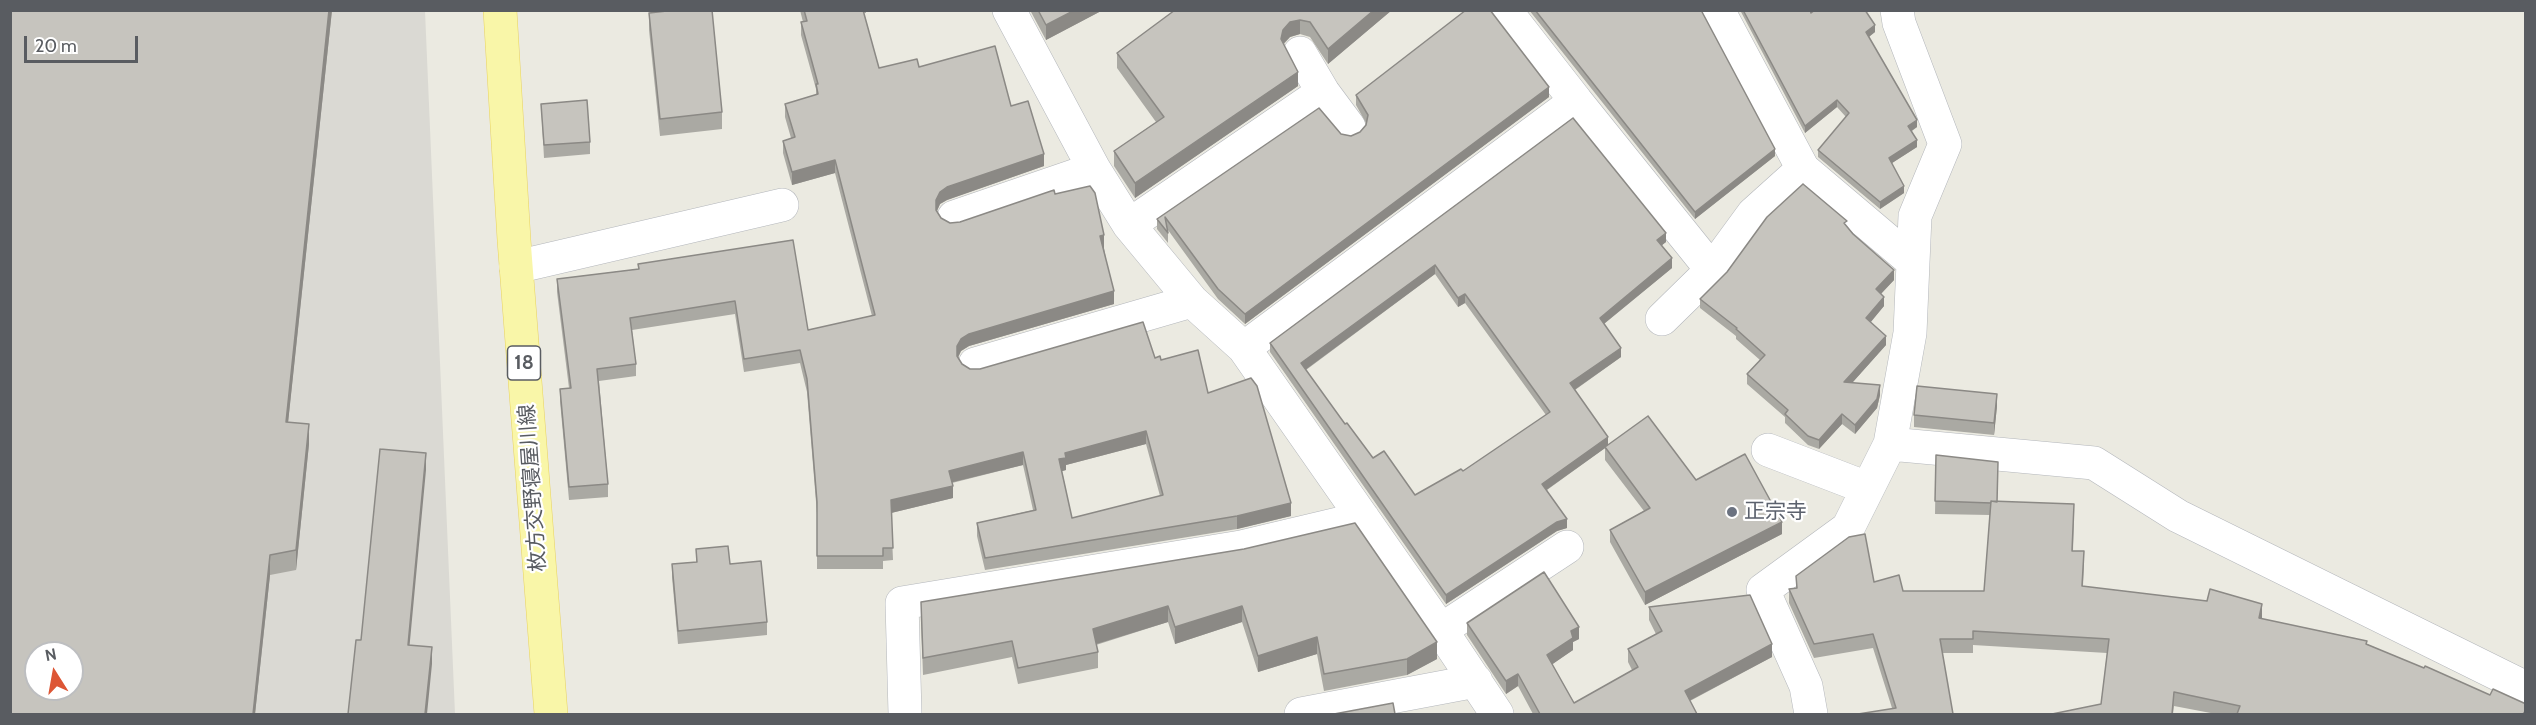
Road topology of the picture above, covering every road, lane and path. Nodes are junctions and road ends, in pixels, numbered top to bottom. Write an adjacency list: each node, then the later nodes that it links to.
1 (500, 10): 16 (main road, 枚方交野寝屋川線 / 18)
2 (1009, 10): 10 (street)
3 (1505, 10): 8 (street)
4 (1718, 10): 11 (street)
5 (1897, 10): 15 (street)
6 (1300, 53): 7 (street)
7 (1323, 92): 9 (street); 14 (street)
8 (1576, 101): 17 (street); 20 (street)
9 (1349, 127)
10 (1094, 169): 13 (street); 14 (street)
11 (1803, 169): 15 (street); 17 (street)
12 (782, 205): 16 (street)
13 (954, 217)
14 (1129, 225): 18 (street)
15 (1913, 262): 22 (street)
16 (516, 267): 30 (main road, 枚方交野寝屋川線 / 18)
17 (1712, 270): 19 (street)
18 (1192, 301): 20 (street); 21 (street)
19 (1662, 320)
20 (1244, 348): 25 (street)
21 (975, 364)
22 (1890, 444): 24 (street); 29 (street)
23 (1768, 450): 24 (street)
24 (1867, 488): 34 (street)
25 (1363, 518): 27 (street); 31 (street)
26 (1567, 547): 27 (street)
27 (1441, 630): 28 (street)
28 (1476, 681): 32 (street); 33 (street)
29 (2526, 688)
30 (551, 714)
31 (905, 714)
32 (1301, 714)
33 (1497, 714)
34 (1811, 714)

